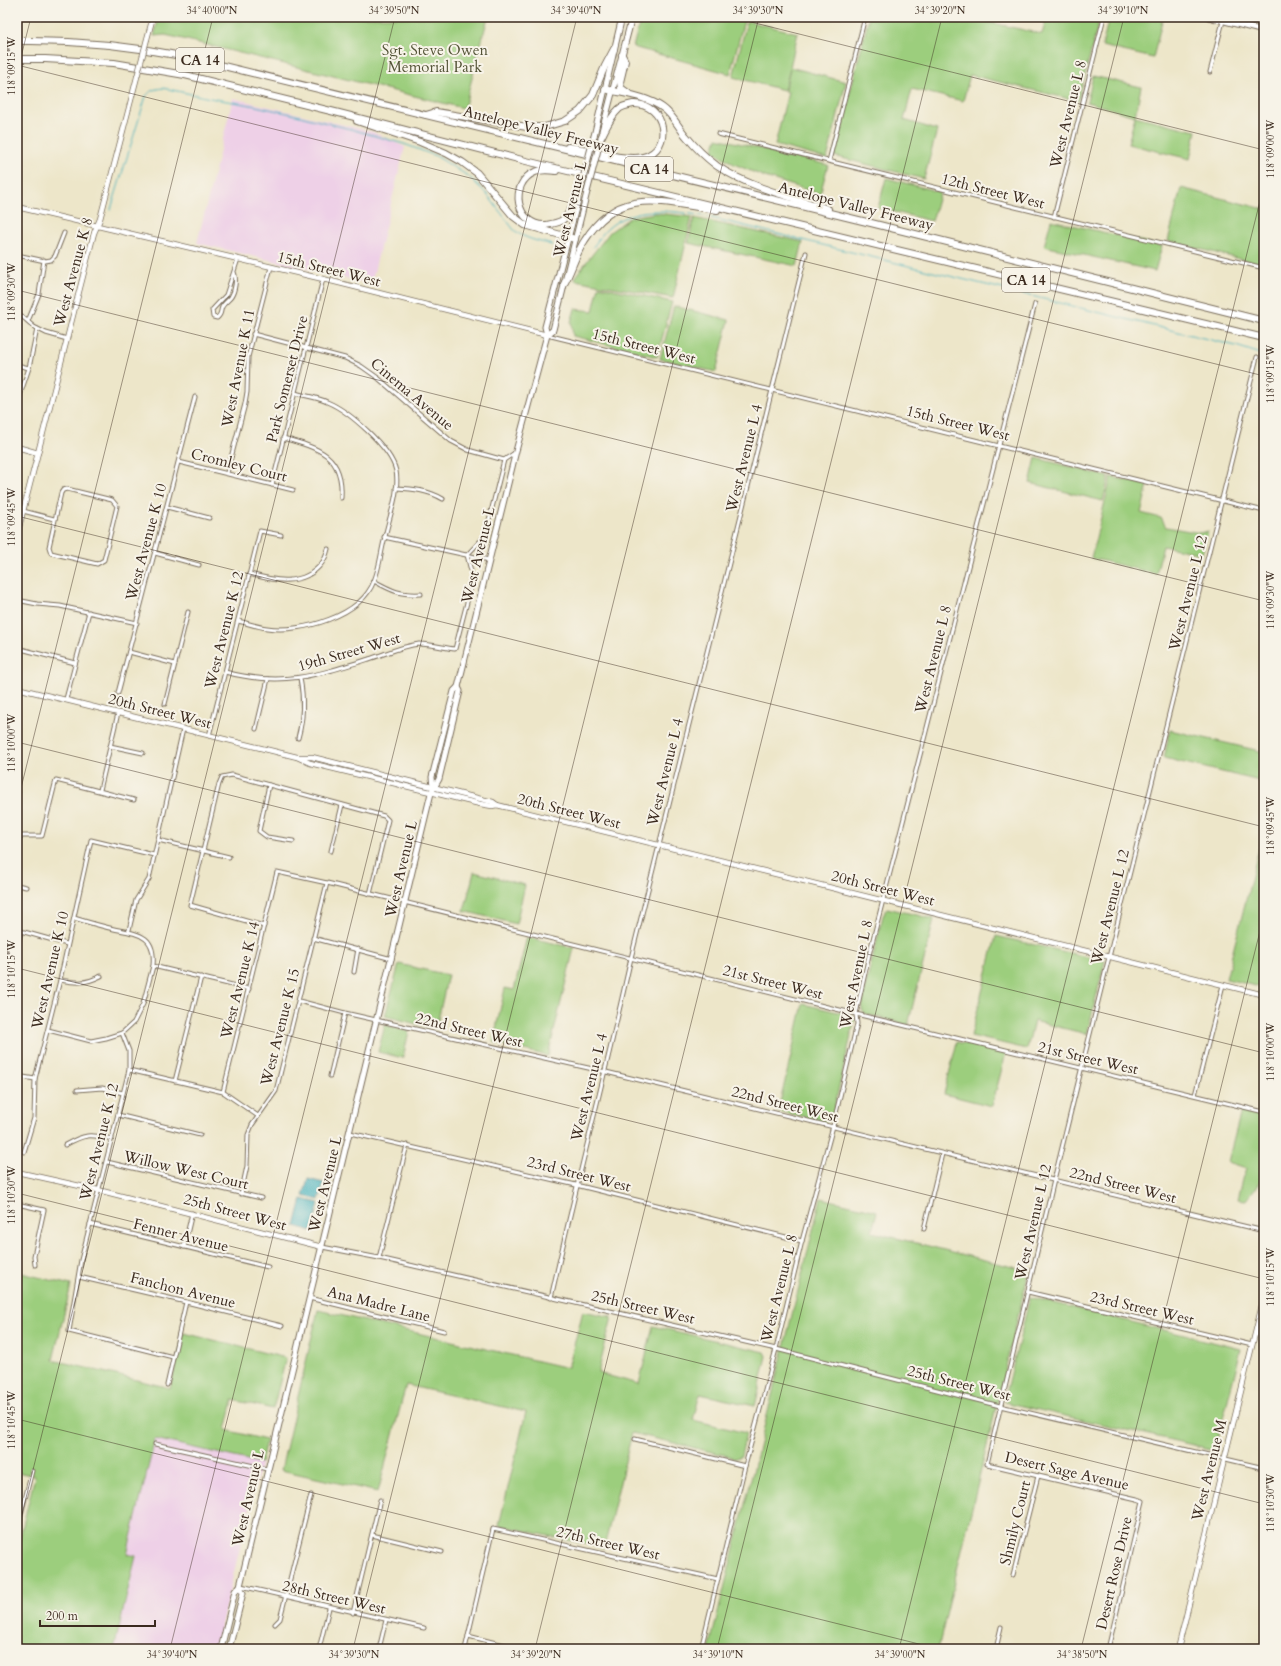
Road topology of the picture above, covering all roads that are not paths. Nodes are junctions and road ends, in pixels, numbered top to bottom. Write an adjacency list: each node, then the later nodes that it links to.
1 (153, 17): 31 (main road, West Avenue K 8, bridge)
2 (622, 17): 12 (main road, West Avenue L)
3 (632, 17): 13 (main road, West Avenue L)
4 (865, 17): 24 (street)
5 (1104, 17): 29 (street, West Avenue L 8)
6 (1209, 17): 8 (main road)
7 (1242, 17): 9 (main road)
8 (1224, 19): 10 (main road); 15 (street)
9 (1264, 22)
10 (1264, 31)
11 (17, 41): 20 (highway, Antelope Valley Freeway / CA 14)
12 (614, 49): 16 (main road, West Avenue L); 20 (highway)
13 (622, 55): 17 (main road, West Avenue L); 18 (highway)
14 (17, 59): 19 (highway, CA 14)
15 (1210, 72)
16 (605, 89): 17 (highway); 26 (main road, West Avenue L, bridge)
17 (612, 91): 18 (highway); 22 (main road, West Avenue L)
18 (635, 97): 30 (highway)
19 (339, 113): 25 (highway, CA 14); 33 (highway)
20 (426, 115): 23 (highway, Antelope Valley Freeway / CA 14)
21 (718, 134): 24 (street, 12th Street West)
22 (601, 138): 23 (highway); 34 (main road, West Avenue L, bridge)
23 (554, 146): 30 (highway, Antelope Valley Freeway / CA 14)
24 (829, 161): 29 (street, 12th Street West)
25 (624, 184): 26 (highway); 28 (highway, CA 14)
26 (580, 190): 33 (main road, West Avenue L)
27 (17, 207): 31 (main road, 15th Street West)
28 (749, 215): 43 (highway); 56 (highway, CA 14)
29 (1054, 217): 40 (street, 12th Street West)
30 (871, 223): 48 (highway, Antelope Valley Freeway / CA 14)
31 (97, 226): 37 (main road, 15th Street West); 55 (main road, West Avenue K 8)
32 (64, 233): 38 (street)
33 (568, 237): 34 (highway); 54 (main road, West Avenue L)
34 (575, 238): 43 (main road, West Avenue L)
35 (806, 253): 61 (street, West Avenue L 4)
36 (17, 255): 38 (street)
37 (238, 259): 39 (main road, 15th Street West); 41 (street)
38 (44, 260): 50 (street)
39 (272, 267): 42 (main road, 15th Street West); 53 (street, West Avenue K 11)
40 (1264, 268)
41 (234, 272): 44 (street); 46 (street)
42 (323, 279): 54 (main road, 15th Street West); 57 (street, Park Somerset Drive)
43 (564, 284): 54 (main road, West Avenue L)
44 (217, 304): 46 (street); 46 (street)
45 (1035, 304): 66 (street, West Avenue L 8)
46 (222, 307)
47 (17, 312): 50 (street)
48 (1230, 313): 49 (highway); 51 (highway, Antelope Valley Freeway / CA 14)
49 (1264, 318)
50 (28, 321): 52 (street)
51 (1264, 321)
52 (37, 329): 55 (street); 60 (street)
53 (253, 334): 57 (street, Cinema Avenue); 72 (street, West Avenue K 11)
54 (547, 335): 61 (street, 15th Street West); 68 (main road, West Avenue L)
55 (67, 339): 69 (main road, West Avenue K 8)
56 (1263, 339)
57 (306, 347): 62 (street, Park Somerset Drive); 70 (street, Cinema Avenue)
58 (1258, 357): 78 (street, West Avenue L 12)
59 (17, 365): 60 (street)
60 (29, 368): 64 (street)
61 (772, 390): 66 (street, 15th Street West); 127 (street, West Avenue L 4)
62 (295, 393): 65 (street, Park Somerset Drive); 74 (street)
63 (195, 397): 71 (street, West Avenue K 10)
64 (17, 404)
65 (284, 438): 73 (street, Park Somerset Drive); 76 (street)
66 (998, 445): 78 (street, 15th Street West); 137 (street, West Avenue L 8)
67 (17, 448): 69 (main road)
68 (516, 451): 70 (street); 90 (main road, West Avenue L)
69 (38, 453): 80 (main road, West Avenue K 8)
70 (504, 460): 89 (street, West Avenue L)
71 (179, 462): 72 (street, Cromley Court); 79 (street, West Avenue K 10)
72 (227, 473): 73 (street, Cromley Court)
73 (272, 485): 75 (street, Cromley Court)
74 (396, 488): 77 (street); 86 (street)
75 (293, 490)
76 (342, 498)
77 (442, 499)
78 (1223, 501): 81 (street, 15th Street West); 148 (street, West Avenue L 12)
79 (167, 507): 82 (street); 88 (street, West Avenue K 10)
80 (23, 511): 83 (street); 84 (main road, West Avenue K 8)
81 (1264, 511)
82 (210, 518)
83 (54, 519): 83 (street)
84 (17, 535)
85 (281, 535): 92 (street, West Avenue K 12)
86 (384, 538): 89 (street); 93 (street)
87 (328, 549): 92 (street)
88 (155, 553): 91 (street); 99 (street, West Avenue K 10)
89 (466, 555): 90 (street); 101 (street, West Avenue L)
90 (489, 560): 121 (main road, West Avenue L)
91 (199, 564)
92 (250, 574): 98 (street, West Avenue K 12)
93 (374, 582): 94 (street); 98 (street)
94 (421, 594)
95 (17, 600): 96 (street)
96 (89, 612): 99 (street); 103 (street)
97 (188, 612): 104 (street)
98 (238, 621): 105 (street, West Avenue K 12)
99 (137, 623): 102 (street, West Avenue K 10)
100 (17, 648): 103 (street)
101 (456, 650): 106 (street, 19th Street West)
102 (129, 652): 104 (street); 109 (street, West Avenue K 10)
103 (76, 662): 110 (street)
104 (175, 664): 111 (street)
105 (225, 672): 107 (street, 19th Street West); 115 (street, West Avenue K 12)
106 (300, 678): 107 (street, 19th Street West); 116 (street)
107 (268, 679): 114 (street)
108 (17, 688): 110 (main road, 20th Street West)
109 (118, 693)
110 (66, 699): 112 (main road, 20th Street West)
111 (165, 704)
112 (118, 713): 113 (main road, 20th Street West); 117 (street)
113 (183, 729): 115 (main road, 20th Street West); 125 (street)
114 (256, 729)
115 (210, 736): 121 (main road, 20th Street West)
116 (298, 738)
117 (110, 746): 118 (street); 120 (street)
118 (143, 753)
119 (269, 785): 123 (street); 126 (street); 128 (street)
120 (100, 790): 122 (street); 124 (street)
121 (432, 790): 127 (main road, 20th Street West); 138 (main road, West Avenue L)
122 (134, 800)
123 (342, 805): 129 (street); 136 (street)
124 (17, 836)
125 (158, 840): 128 (street); 130 (street)
126 (293, 842)
127 (658, 845): 137 (main road, 20th Street West); 149 (street, West Avenue L 4)
128 (203, 850): 131 (street); 140 (street)
129 (331, 851)
130 (154, 855): 139 (street, West Avenue K 10); 142 (street)
131 (229, 857)
132 (277, 872): 133 (street, 21st Street West); 140 (street, West Avenue K 14)
133 (327, 883): 136 (street, 21st Street West); 144 (street, West Avenue K 15)
134 (17, 885): 135 (street)
135 (26, 887)
136 (370, 894): 138 (street, 21st Street West)
137 (883, 900): 148 (main road, 20th Street West); 161 (street, West Avenue L 8)
138 (405, 903): 149 (street, 21st Street West); 150 (main road, West Avenue L)
139 (74, 918): 142 (street); 145 (street, West Avenue K 10)
140 (264, 926): 157 (street, West Avenue K 14)
141 (17, 930): 143 (street)
142 (129, 930): 151 (street)
143 (21, 931): 145 (street); 146 (street)
144 (313, 938): 147 (street); 159 (street, West Avenue K 15)
145 (67, 944): 155 (street, West Avenue K 10)
146 (17, 949)
147 (358, 949): 150 (street); 152 (street)
148 (1110, 956): 156 (main road, 20th Street West); 165 (street, West Avenue L 12)
149 (631, 958): 161 (street, 21st Street West); 167 (street, West Avenue L 4)
150 (392, 959): 162 (main road, West Avenue L)
151 (153, 966): 154 (street); 164 (street)
152 (354, 972)
153 (101, 976): 155 (street)
154 (201, 977): 157 (street); 171 (street)
155 (60, 980): 163 (street, West Avenue K 10)
156 (1223, 985): 158 (main road, 20th Street West); 175 (street)
157 (249, 989): 173 (street, West Avenue K 14)
158 (1264, 995)
159 (299, 1001): 160 (street, 22nd Street West); 178 (street, West Avenue K 15)
160 (344, 1013): 162 (street, 22nd Street West); 169 (street)
161 (856, 1014): 165 (street, 21st Street West); 179 (street, West Avenue L 8)
162 (377, 1020): 167 (street, 22nd Street West); 180 (main road, West Avenue L)
163 (48, 1030): 164 (street); 170 (street, West Avenue K 10)
164 (122, 1033): 166 (street, West Avenue K 12)
165 (1082, 1068): 175 (street, 21st Street West); 189 (street, West Avenue L 12)
166 (129, 1070): 171 (street); 174 (street, West Avenue K 12)
167 (606, 1072): 179 (street, 22nd Street West); 190 (street, West Avenue L 4)
168 (17, 1076): 170 (street)
169 (330, 1076)
170 (35, 1080): 185 (street, West Avenue K 10)
171 (175, 1081): 173 (street)
172 (77, 1090): 174 (street)
173 (223, 1092): 178 (street)
174 (123, 1093): 177 (street, West Avenue K 12)
175 (1195, 1096): 176 (street, 21st Street West)
176 (1264, 1112)
177 (118, 1115): 181 (street); 182 (street, West Avenue K 12)
178 (258, 1116): 192 (street, West Avenue K 15)
179 (833, 1126): 186 (street, 22nd Street West); 199 (street, West Avenue L 8)
180 (350, 1133): 183 (street, 23rd Street West); 201 (main road, West Avenue L)
181 (200, 1135)
182 (112, 1139): 184 (street); 187 (street, West Avenue K 12)
183 (407, 1145): 190 (street, 23rd Street West); 202 (street)
184 (65, 1146)
185 (24, 1152)
186 (942, 1154): 189 (street, 22nd Street West); 197 (street)
187 (106, 1162): 191 (street, West Avenue K 12); 192 (street, Willow West Court)
188 (17, 1172): 191 (main road, 25th Street West)
189 (1054, 1180): 198 (street, 22nd Street West); 206 (street, West Avenue L 12)
190 (576, 1184): 199 (street, 23rd Street West); 209 (street, West Avenue L 4)
191 (98, 1190): 195 (main road, 25th Street West); 196 (street, West Avenue K 12)
192 (241, 1194): 193 (street, Willow West Court)
193 (261, 1198)
194 (17, 1204): 203 (street)
195 (192, 1213): 200 (street); 201 (main road, 25th Street West)
196 (90, 1224): 200 (street, Fenner Avenue); 205 (street, West Avenue K 12)
197 (924, 1229)
198 (1264, 1231)
199 (802, 1241): 214 (street, West Avenue L 8)
200 (184, 1247): 204 (street, Fenner Avenue)
201 (322, 1247): 202 (street, 25th Street West); 208 (main road, West Avenue L)
202 (379, 1258): 209 (street, 25th Street West)
203 (35, 1265)
204 (268, 1267)
205 (79, 1277): 210 (street, Fanchon Avenue); 215 (street, West Avenue K 12)
206 (1028, 1292): 213 (street, 23rd Street West); 217 (street, West Avenue L 12)
207 (1264, 1297): 213 (main road, West Avenue M)
208 (309, 1298): 212 (street, Ana Madre Lane); 224 (main road, West Avenue L)
209 (551, 1298): 214 (street, 25th Street West)
210 (186, 1302): 211 (street, Fanchon Avenue); 215 (street)
211 (282, 1326)
212 (444, 1331)
213 (1252, 1345): 220 (main road, West Avenue M)
214 (776, 1349): 217 (street, 25th Street West); 222 (street, West Avenue L 8)
215 (173, 1357): 216 (street)
216 (167, 1385)
217 (1000, 1406): 220 (street, 25th Street West); 221 (street, West Avenue L 12)
218 (635, 1439): 222 (street)
219 (155, 1444): 224 (street)
220 (1224, 1459): 223 (street, 25th Street West); 253 (main road, West Avenue M)
221 (987, 1464): 226 (street, Desert Sage Avenue)
222 (745, 1466): 234 (street, West Avenue L 8)
223 (1264, 1468)
224 (267, 1469): 235 (main road, West Avenue L)
225 (32, 1471): 230 (street)
226 (1038, 1476): 229 (street, Desert Sage Avenue); 233 (street, Shmily Court)
227 (311, 1496): 236 (street)
228 (380, 1500): 231 (street)
229 (1143, 1501): 252 (street, Desert Rose Drive)
230 (17, 1531)
231 (372, 1536): 232 (street); 238 (street)
232 (442, 1552)
233 (1013, 1575)
234 (718, 1579): 243 (street, 27th Street West); 250 (street, West Avenue L 8)
235 (240, 1586): 236 (street, 28th Street West); 244 (main road, West Avenue L); 245 (main road, West Avenue L)
236 (286, 1597): 237 (street, 28th Street West); 240 (street)
237 (329, 1608): 238 (street, 28th Street West); 246 (street)
238 (353, 1613): 239 (street, 28th Street West)
239 (386, 1620): 242 (street, 28th Street West); 247 (street)
240 (275, 1624)
241 (1001, 1627): 251 (street)
242 (424, 1628)
243 (468, 1636): 248 (street); 249 (street)
244 (221, 1649)
245 (229, 1649)
246 (319, 1649)
247 (379, 1649)
248 (465, 1649)
249 (521, 1649)
250 (701, 1649)
251 (996, 1649)
252 (1108, 1649)
253 (1178, 1649)

